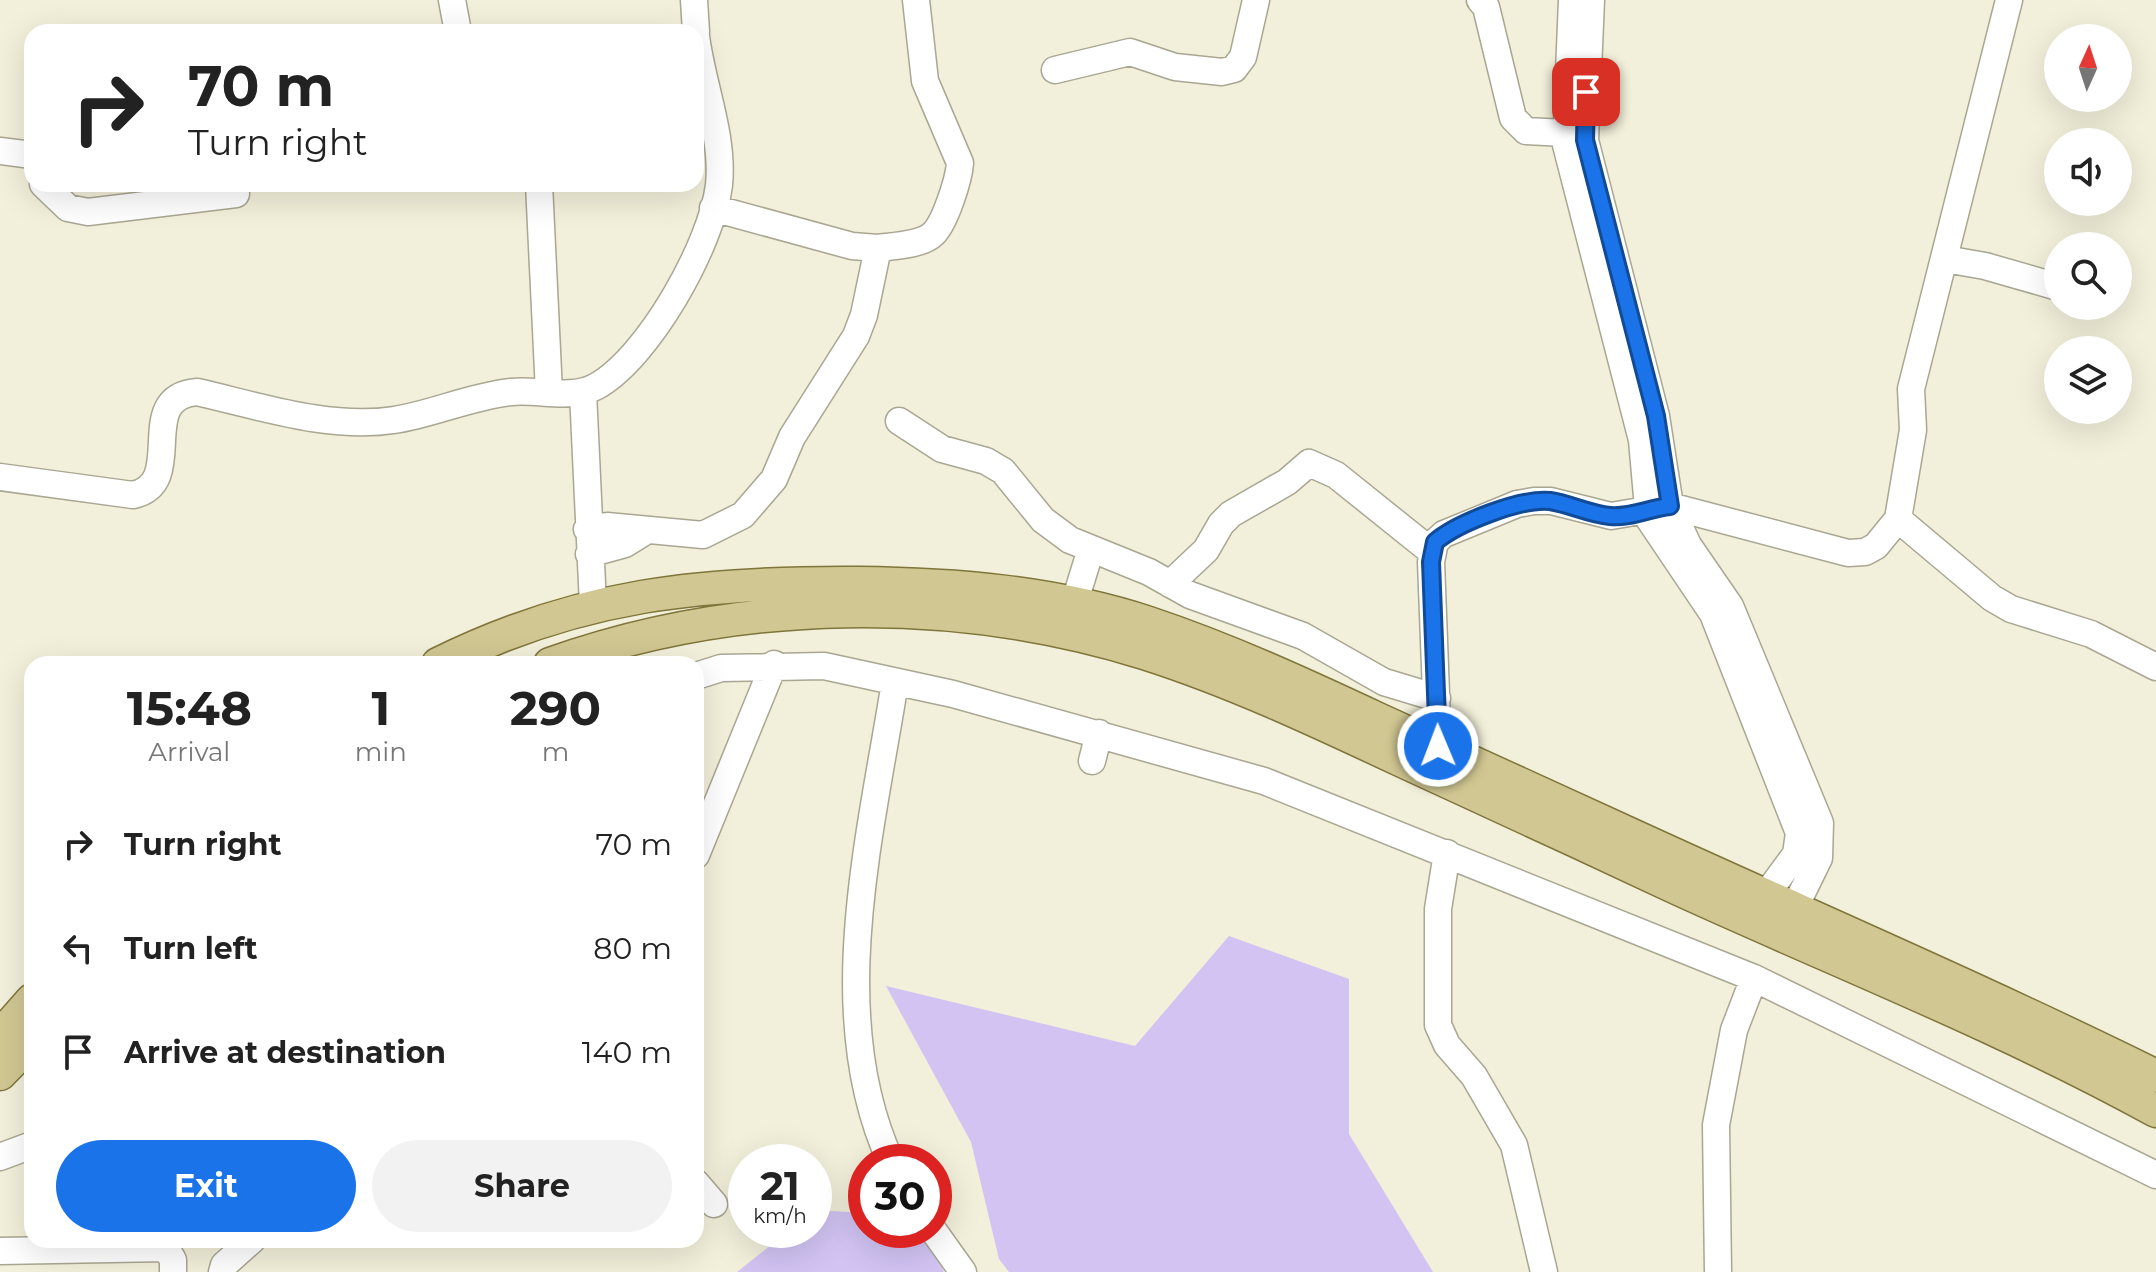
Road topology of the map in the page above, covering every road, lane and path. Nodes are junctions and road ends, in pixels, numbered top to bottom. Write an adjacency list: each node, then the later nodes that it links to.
1 (452, 0): 9 (street)
2 (694, 0): 10 (street)
3 (916, 0): 21 (street)
4 (1256, 0): 11 (street)
5 (1480, 0): 13 (street)
6 (1572, 0): 13 (street)
7 (1591, 0): 29 (street)
8 (2009, 0): 20 (street)
9 (456, 24)
10 (695, 24)
11 (1055, 70)
12 (704, 78): 19 (street)
13 (1565, 133): 29 (street)
14 (0, 151): 15 (street)
15 (24, 154)
16 (51, 192): 18 (street)
17 (539, 192): 25 (street)
18 (236, 194)
19 (713, 208): 21 (street); 26 (street)
20 (1953, 225): 22 (street); 23 (street)
21 (878, 248): 31 (street)
22 (1945, 259): 23 (street); 30 (street)
23 (1985, 266): 24 (street)
24 (2044, 283)
25 (549, 392): 26 (street); 28 (street)
26 (583, 392): 31 (street)
27 (899, 421): 32 (street)
28 (0, 477)
29 (1658, 507): 30 (street); 33 (street); 51 (street); 52 (street)
30 (1898, 519): 42 (street)
31 (588, 541): 36 (street)
32 (1091, 549): 34 (street); 35 (street)
33 (1432, 552): 34 (street); 45 (street)
34 (1170, 584): 45 (street)
35 (1074, 604): 36 (main road); 47 (main road)
36 (593, 605): 37 (main road)
37 (502, 636): 38 (main road); 39 (main road)
38 (456, 656)
39 (603, 656)
40 (612, 656): 59 (main road)
41 (774, 664): 43 (street); 44 (street); 49 (street)
42 (2156, 667)
43 (704, 673)
44 (895, 682): 46 (street); 60 (street)
45 (1437, 698): 47 (street)
46 (1099, 733): 48 (street); 50 (street)
47 (1438, 746): 51 (main road)
48 (1092, 761)
49 (705, 810)
50 (1447, 853): 53 (street); 74 (street)
51 (1765, 896): 52 (main road)
52 (1794, 909): 58 (main road)
53 (1754, 978): 63 (street); 75 (street)
54 (24, 1009): 55 (main road)
55 (0, 1036)
56 (24, 1049): 57 (main road)
57 (0, 1074)
58 (2156, 1076)
59 (2156, 1111)
60 (883, 1144)
61 (24, 1148): 62 (street)
62 (0, 1157)
63 (2156, 1175)
64 (704, 1192): 65 (street)
65 (714, 1204)
66 (54, 1248): 70 (street)
67 (166, 1248): 71 (street)
68 (243, 1248): 72 (street)
69 (946, 1248): 73 (street)
70 (0, 1251)
71 (173, 1272)
72 (222, 1272)
73 (963, 1272)
74 (1544, 1272)
75 (1718, 1272)

